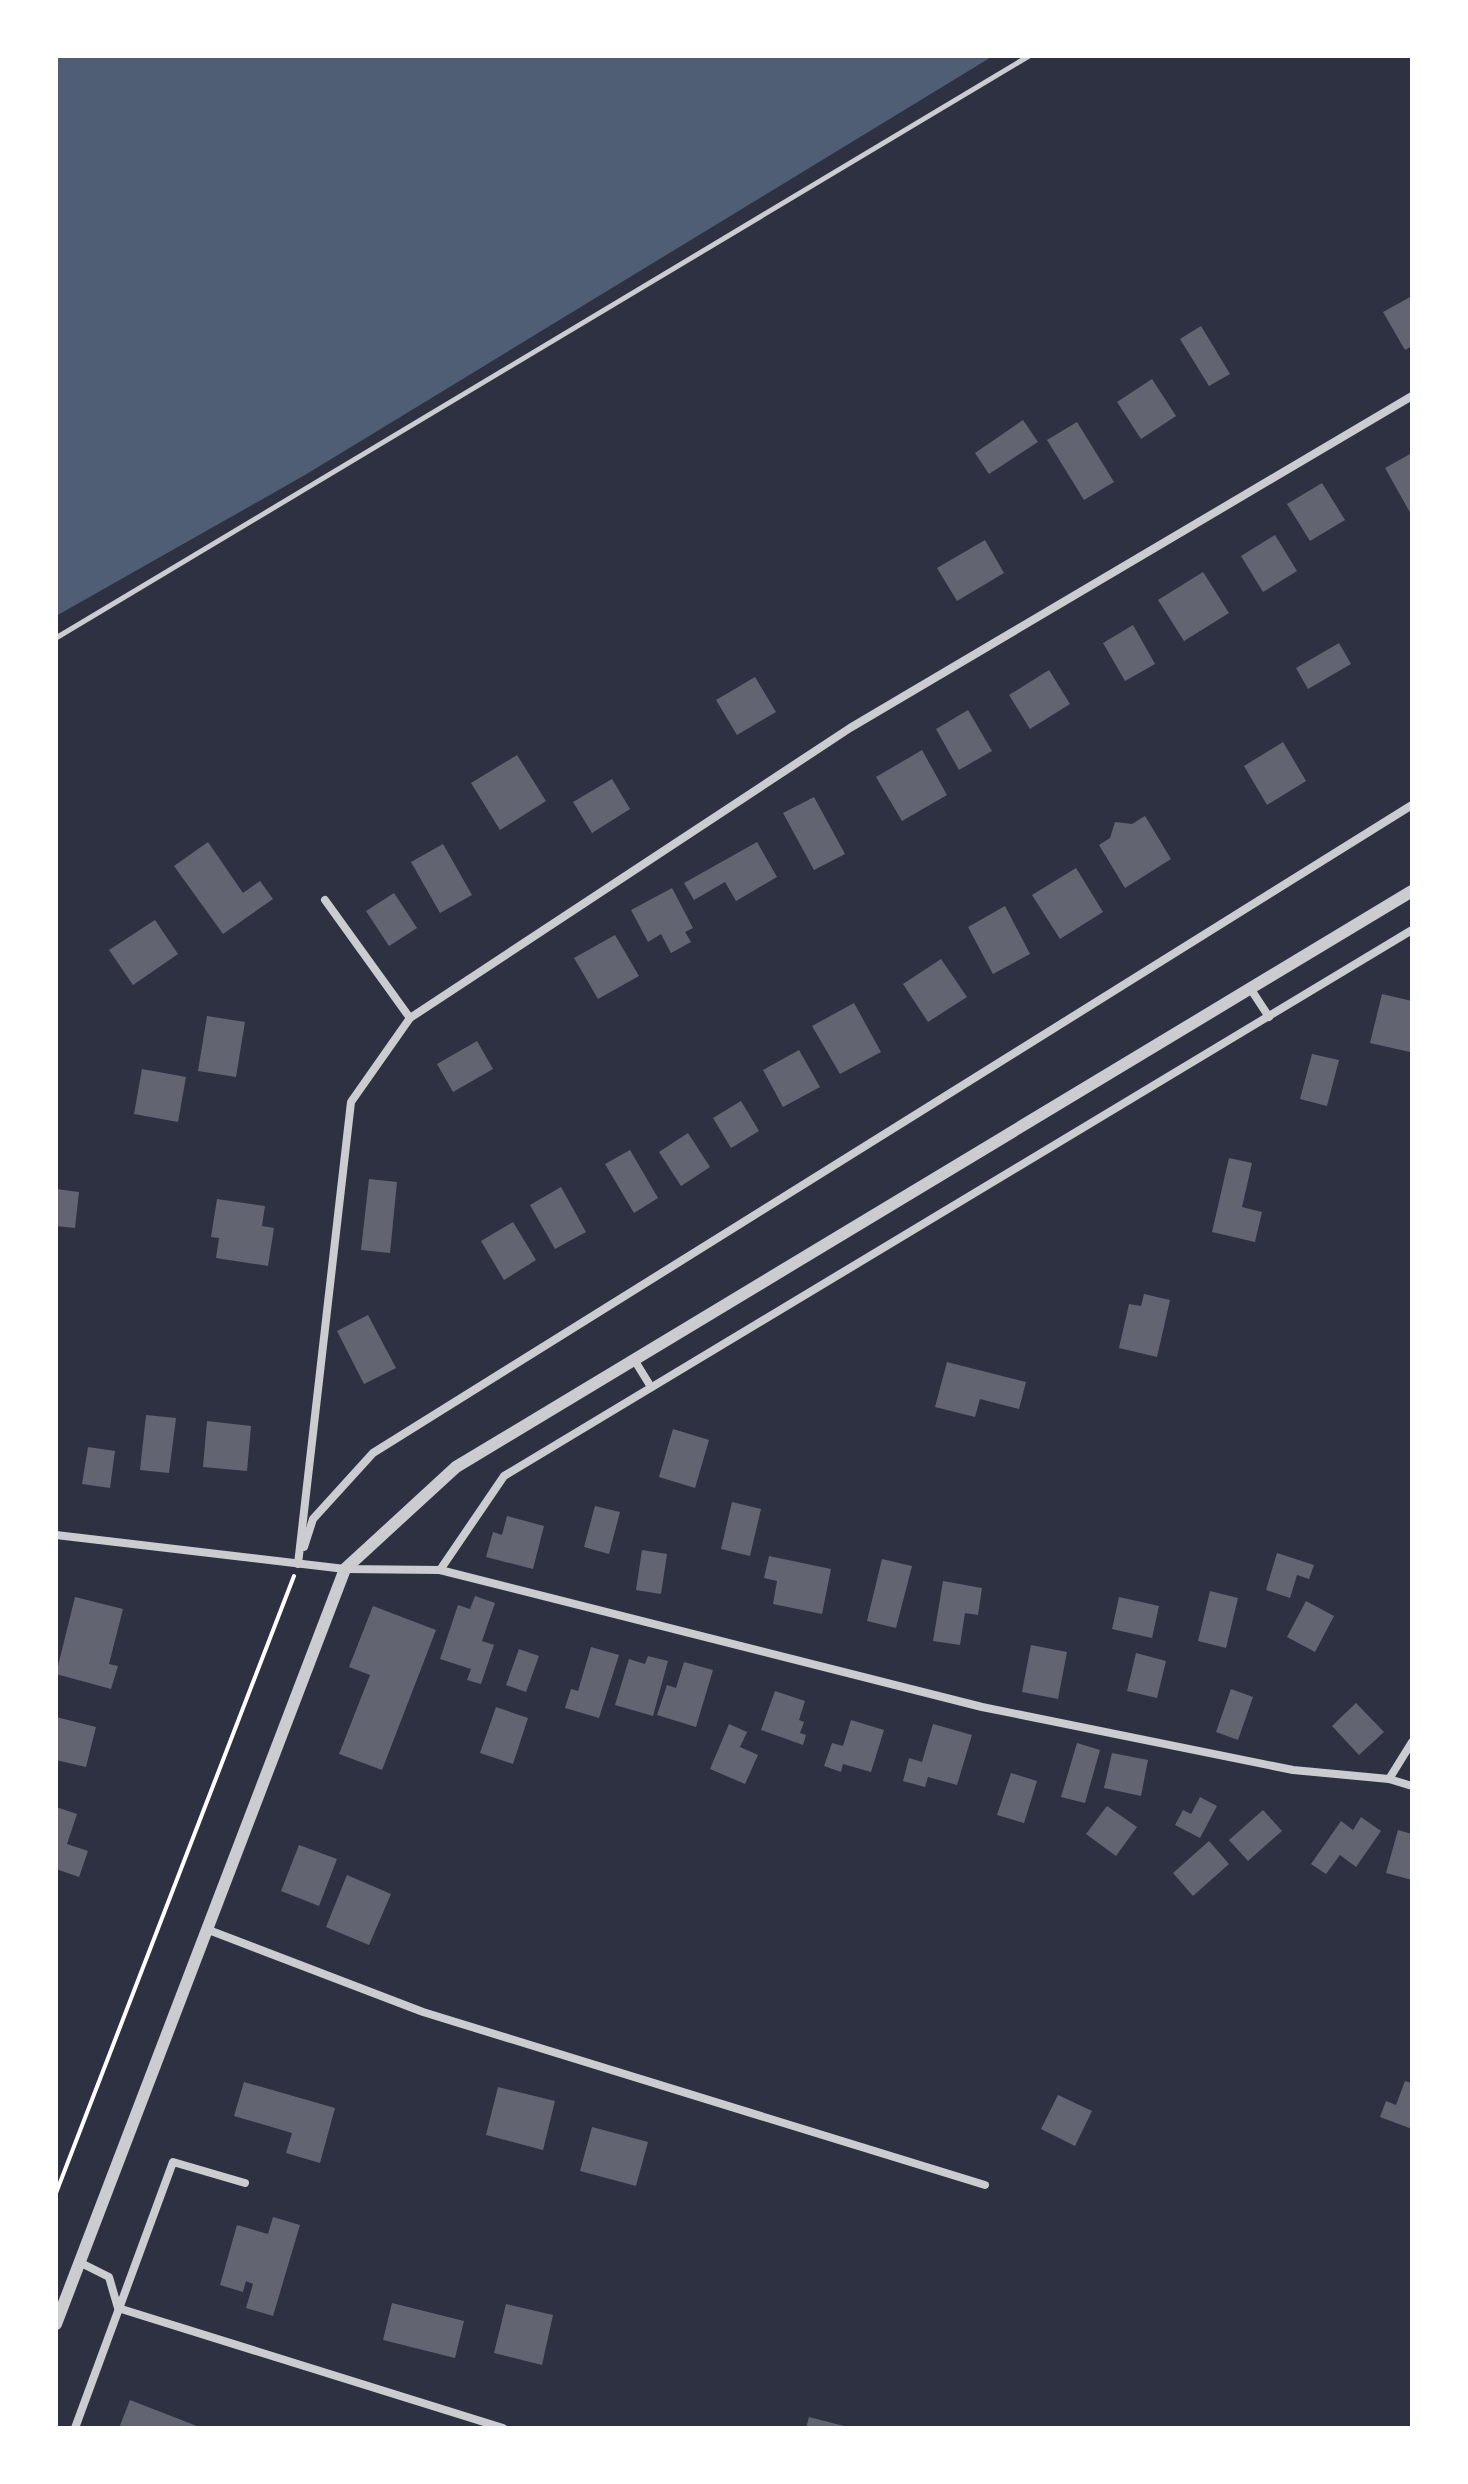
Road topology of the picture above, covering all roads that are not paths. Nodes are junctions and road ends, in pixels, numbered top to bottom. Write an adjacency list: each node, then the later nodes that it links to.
1 (1029, 56): 3 (lane)
2 (1412, 396): 10 (street)
3 (56, 638)
4 (1412, 805): 14 (street)
5 (1412, 891): 8 (street)
6 (325, 900): 10 (street)
7 (1412, 930): 9 (street)
8 (1250, 988): 9 (street); 11 (street)
9 (1269, 1017): 12 (street)
10 (410, 1018): 14 (street)
11 (635, 1361): 12 (street); 15 (street)
12 (651, 1387): 16 (street)
13 (56, 1535): 14 (street)
14 (298, 1564): 15 (street)
15 (345, 1569): 16 (street); 20 (street)
16 (440, 1570): 18 (street)
17 (1412, 1742): 18 (street)
18 (1389, 1779): 19 (street)
19 (1412, 1786)
20 (206, 1929): 22 (street); 23 (street)
21 (245, 2183): 24 (street)
22 (985, 2185)
23 (79, 2262): 24 (street); 25 (street)
24 (118, 2308): 26 (street); 27 (street)
25 (56, 2324)
26 (75, 2428)
27 (503, 2428)

